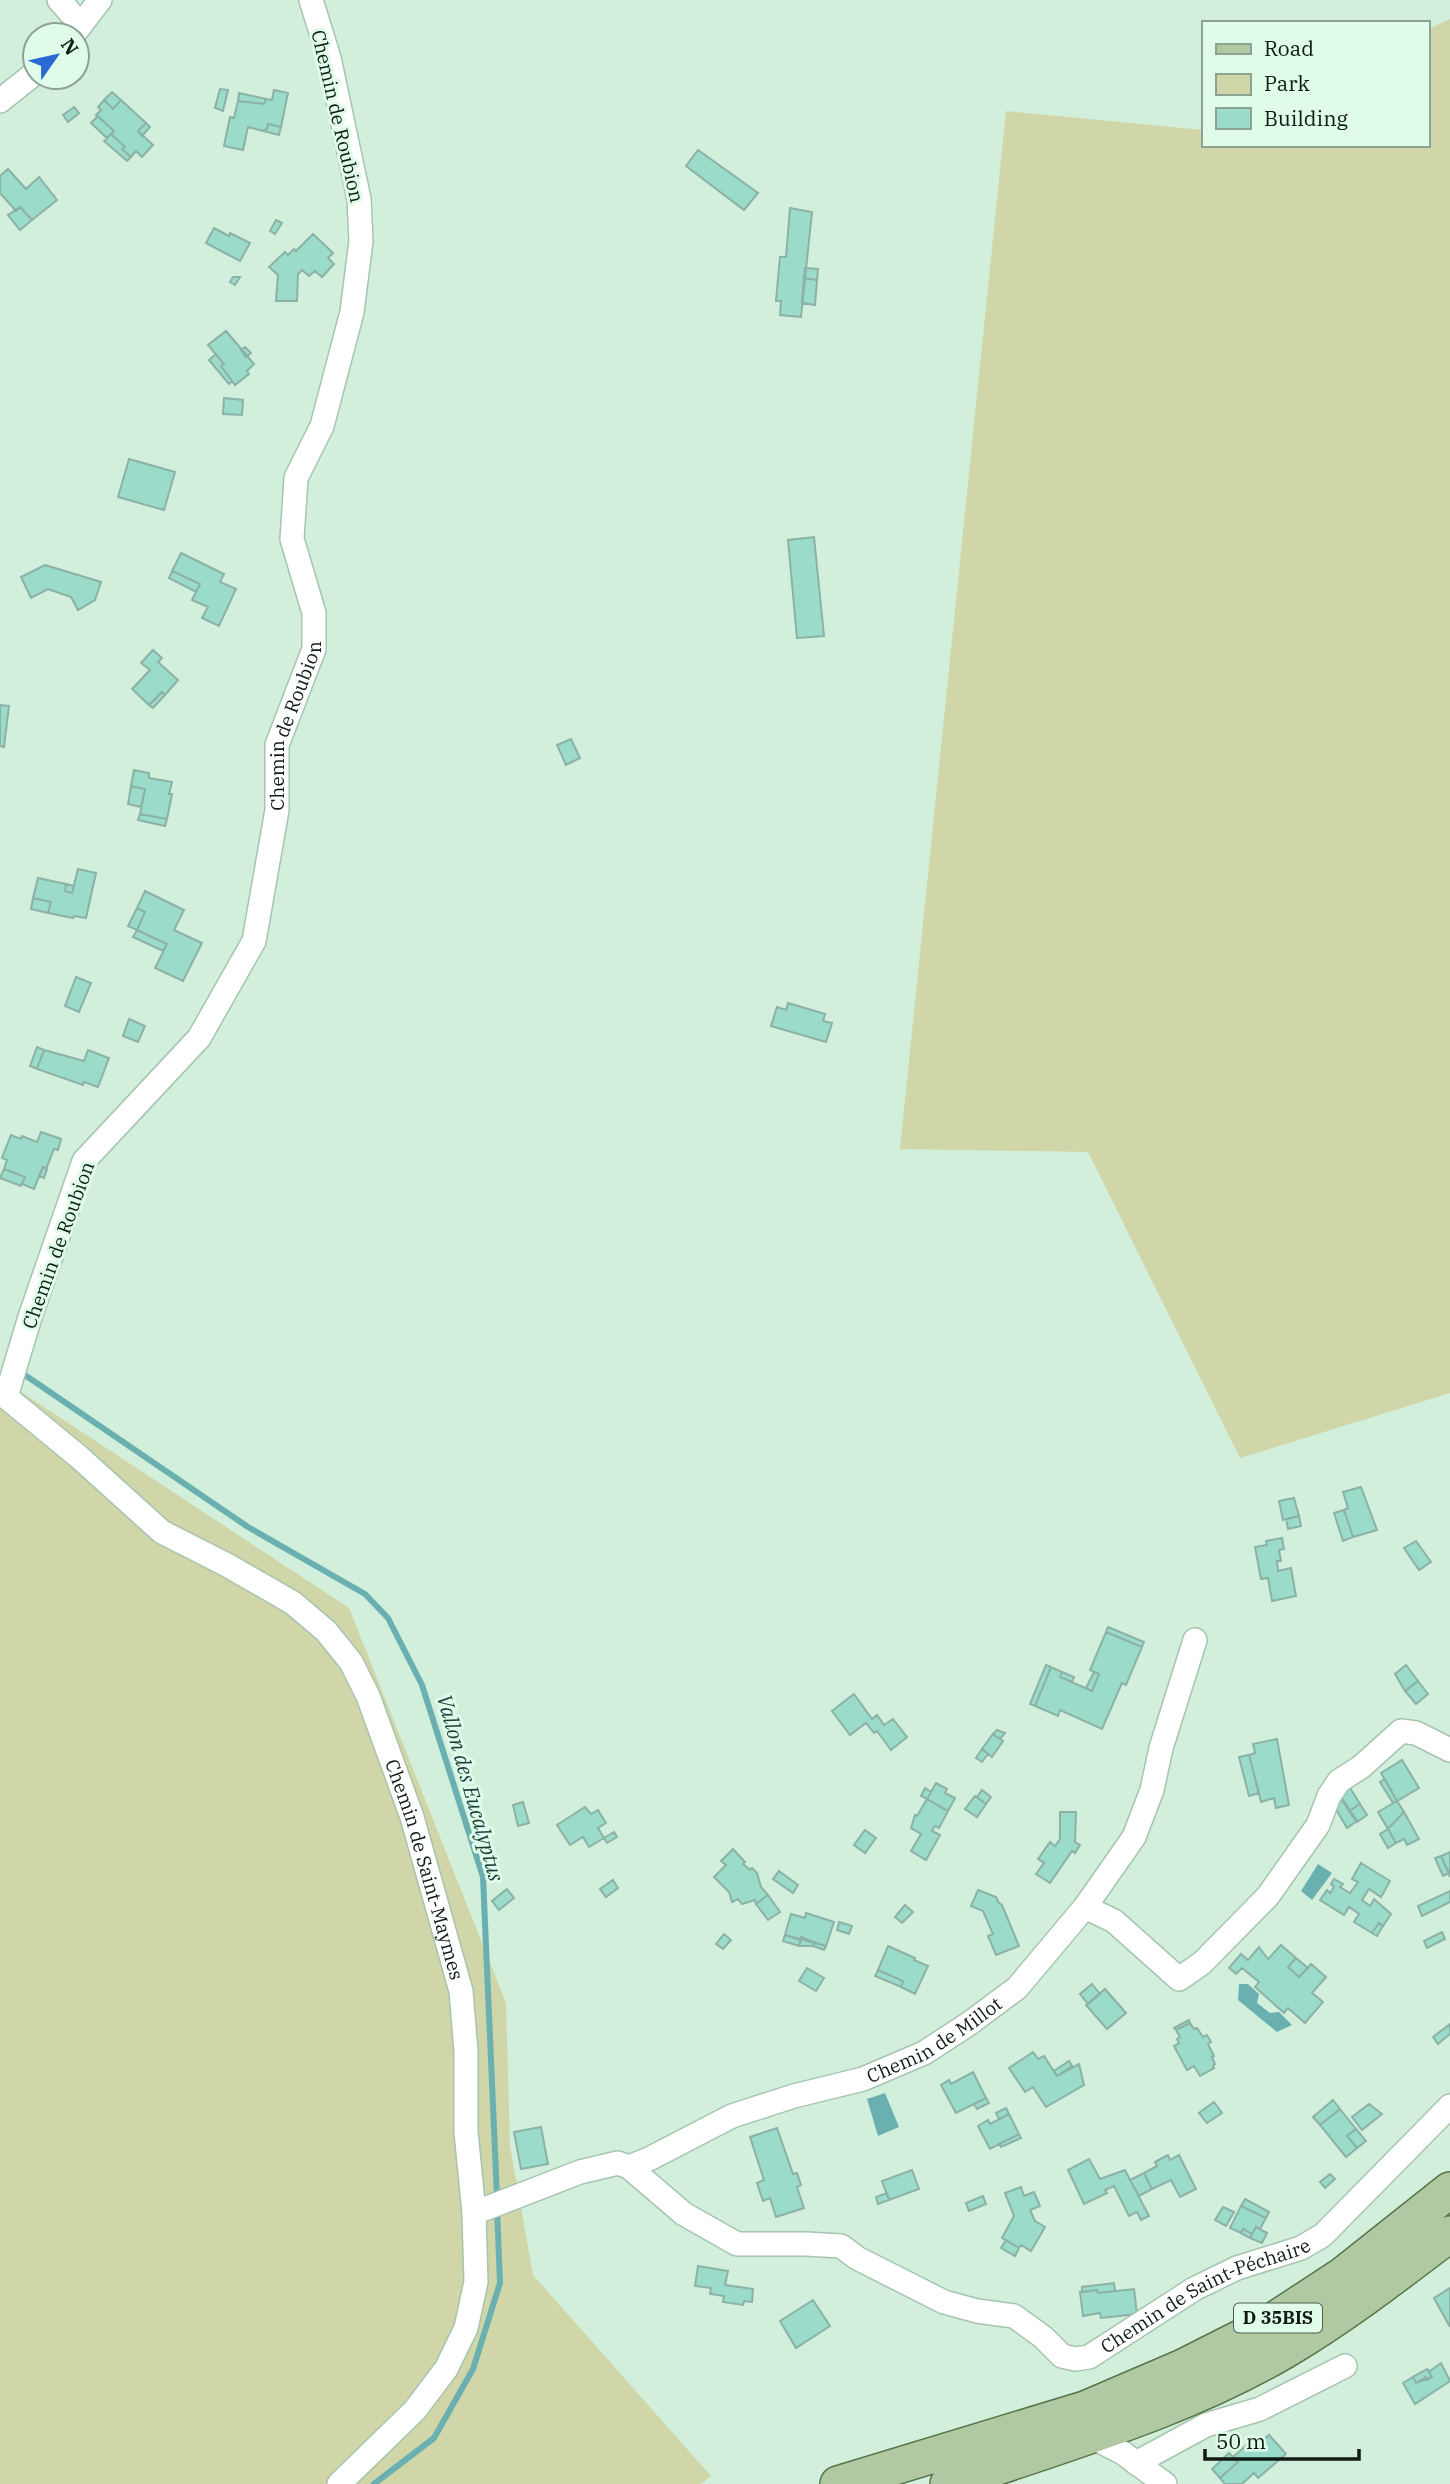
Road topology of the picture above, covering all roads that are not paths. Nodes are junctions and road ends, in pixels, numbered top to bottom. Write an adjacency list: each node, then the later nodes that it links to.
1 (59, 0): 4 (street)
2 (100, 0): 5 (street)
3 (311, 0): 8 (street, Chemin de Roubion)
4 (72, 21)
5 (84, 21)
6 (21, 84): 7 (street)
7 (0, 101)
8 (6, 1389): 15 (street, Chemin de Saint-Maymes)
9 (1195, 1640): 11 (street, Chemin de Millot)
10 (1450, 1750): 11 (street)
11 (1085, 1907): 13 (street, Chemin de Millot)
12 (1450, 2106): 13 (street, Chemin de Saint-Péchaire)
13 (629, 2167): 15 (street, Chemin de Millot)
14 (1450, 2190): 23 (main road, D 35BIS)
15 (481, 2210): 22 (street, Chemin de Saint-Maymes)
16 (1450, 2234): 18 (main road, D 35BIS)
17 (1345, 2366): 20 (street)
18 (1159, 2410): 19 (main road, D 35BIS); 20 (street)
19 (1090, 2436): 21 (street); 24 (main road, D 35BIS)
20 (1159, 2451): 21 (street); 25 (street)
21 (1136, 2463): 25 (street)
22 (339, 2484)
23 (838, 2484)
24 (948, 2484)
25 (1167, 2484)

